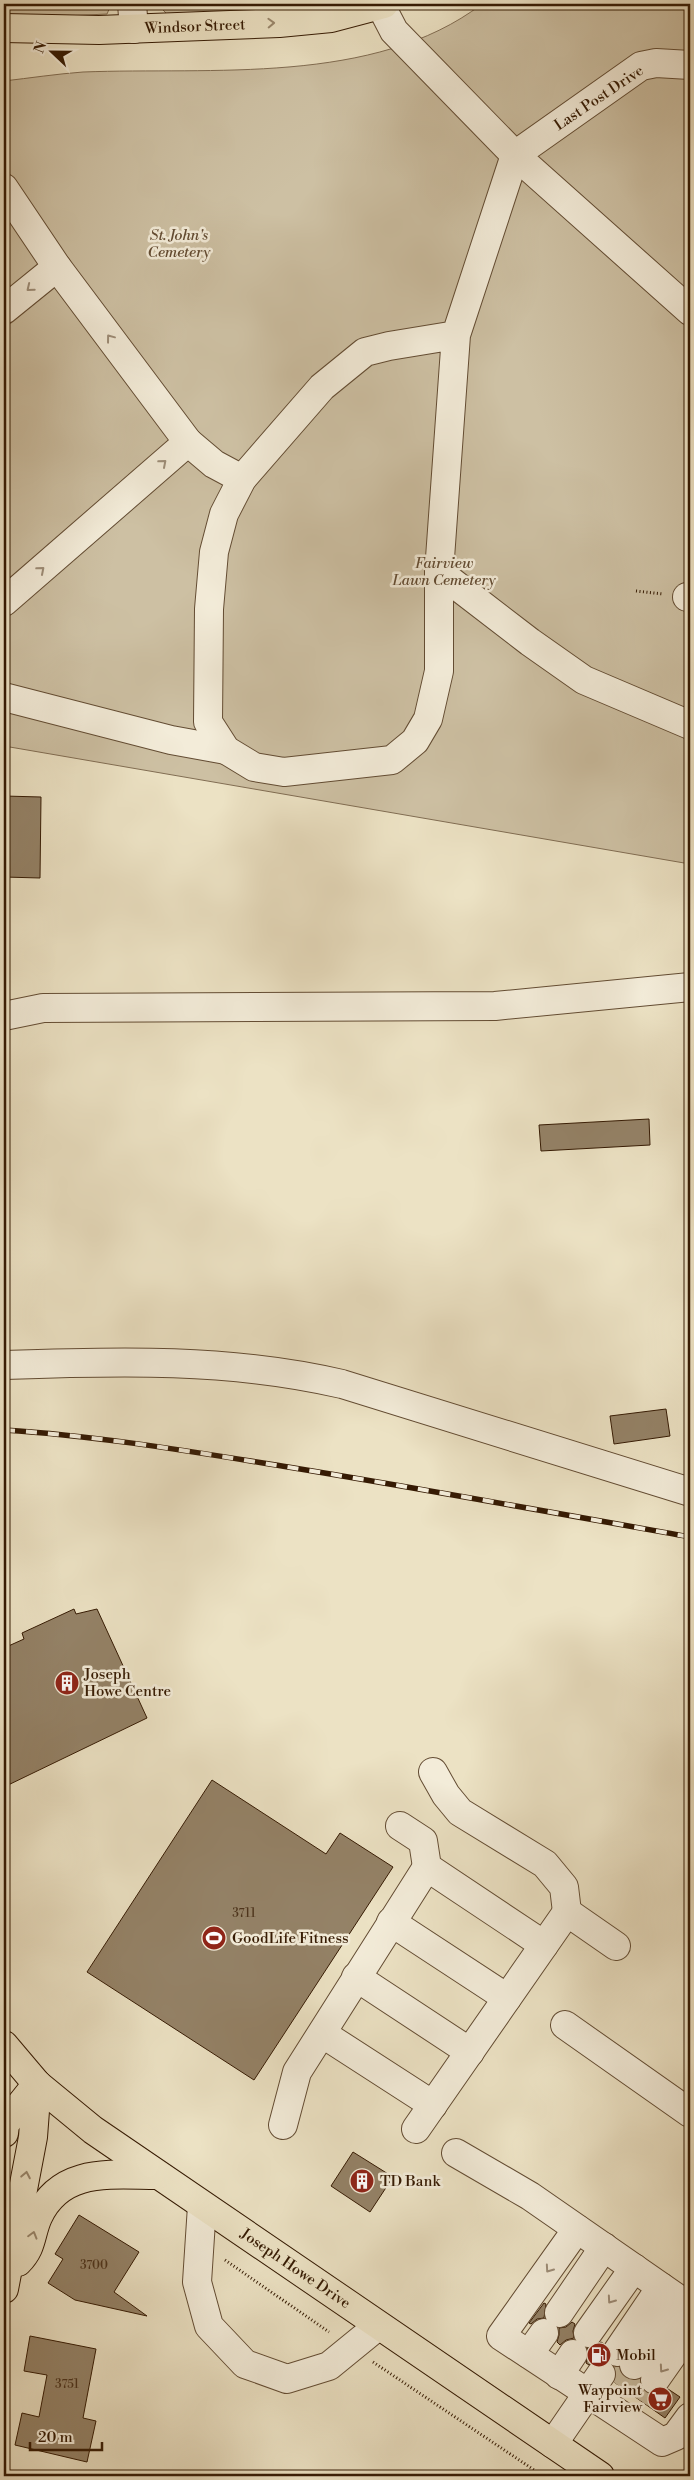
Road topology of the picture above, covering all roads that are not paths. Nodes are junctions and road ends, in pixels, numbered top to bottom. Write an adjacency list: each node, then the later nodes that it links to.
1 (381, 4): 2 (main road, Windsor Street, one-way to 1); 7 (lane)
2 (133, 16): 4 (main road, Windsor Street)
3 (4, 28): 4 (main road, Windsor Street)
4 (99, 30): 5 (main road)
5 (4, 46)
6 (690, 65): 7 (lane, Last Post Drive)
7 (515, 155): 11 (lane); 12 (lane)
8 (4, 188): 9 (lane)
9 (57, 267): 10 (lane, one-way to 10); 13 (lane, one-way to 9)
10 (4, 310)
11 (690, 311)
12 (456, 335): 14 (lane); 15 (lane)
13 (188, 442): 14 (lane); 16 (lane, one-way to 13)
14 (242, 479): 19 (lane)
15 (440, 572): 18 (lane); 19 (lane)
16 (4, 602)
17 (4, 697): 19 (lane)
18 (690, 725)
19 (226, 750)
20 (690, 987): 21 (lane)
21 (4, 1016)
22 (4, 1365): 23 (lane)
23 (690, 1492)
24 (433, 1772): 27 (lane)
25 (400, 1826): 26 (lane)
26 (427, 1867): 28 (lane); 29 (lane)
27 (567, 1912): 29 (lane); 30 (lane)
28 (391, 1922): 31 (lane); 32 (lane)
29 (544, 1945): 32 (lane)
30 (616, 1946)
31 (356, 1977): 34 (lane); 36 (lane)
32 (507, 1998): 36 (lane)
33 (565, 2025): 39 (lane)
34 (323, 2034): 38 (lane); 40 (lane)
35 (4, 2045): 37 (main road, Joseph Howe Drive)
36 (470, 2052): 38 (lane)
37 (37, 2084): 42 (main road); 44 (main road, Joseph Howe Drive); 49 (main road, one-way to 37)
38 (433, 2105): 41 (lane)
39 (690, 2113)
40 (283, 2125)
41 (416, 2129)
42 (4, 2133)
43 (456, 2153): 46 (lane)
44 (157, 2175): 45 (main road, Joseph Howe Drive); 49 (main road, one-way to 44)
45 (202, 2206): 51 (main road, Joseph Howe Drive); 51 (lane)
46 (577, 2229): 47 (lane); 53 (lane, one-way to 53)
47 (604, 2247): 48 (lane); 53 (lane)
48 (634, 2268): 50 (lane); 54 (lane, one-way to 54)
49 (5, 2281)
50 (677, 2298): 55 (lane)
51 (378, 2326): 57 (main road, Joseph Howe Drive)
52 (690, 2330): 55 (lane, one-way to 55)
53 (544, 2334): 54 (lane)
54 (573, 2354): 55 (lane)
55 (621, 2386): 56 (lane); 57 (lane)
56 (690, 2417)
57 (553, 2444): 58 (main road, Joseph Howe Drive)
58 (600, 2476)

